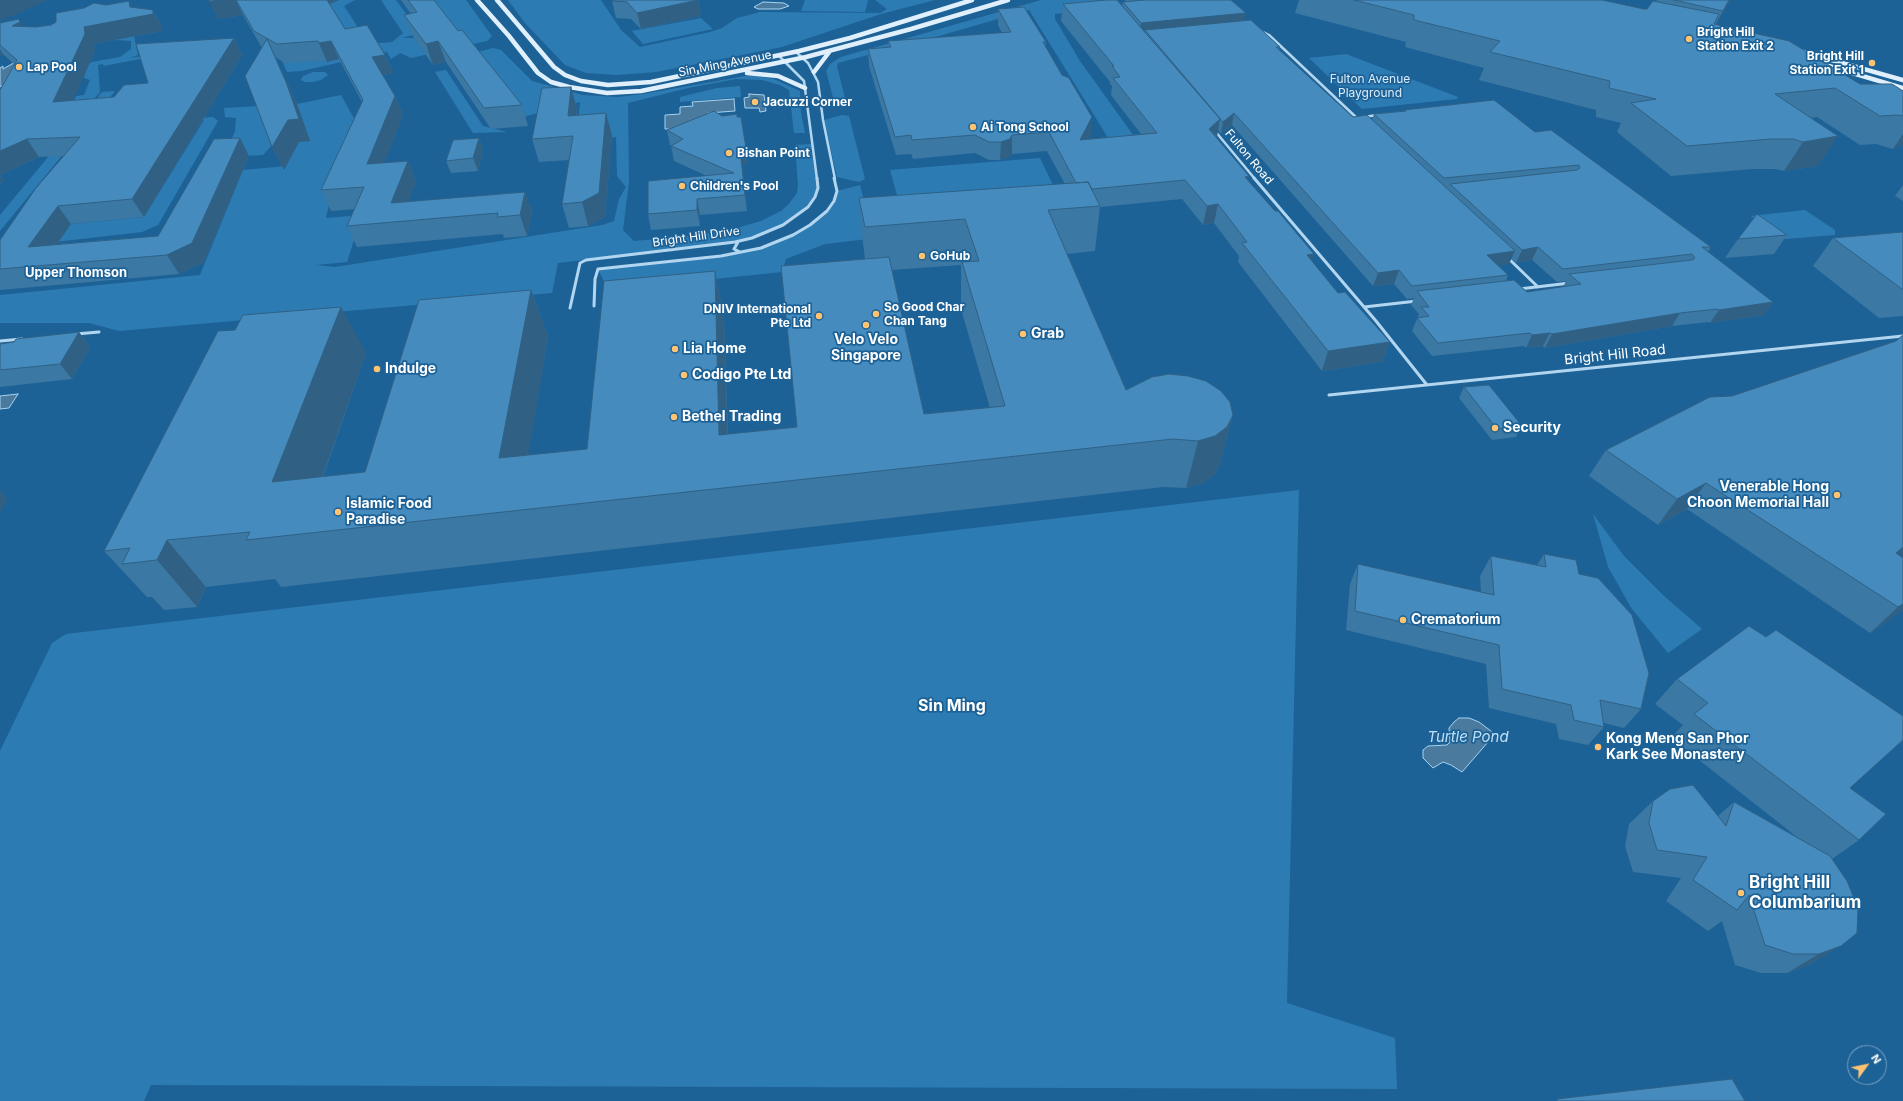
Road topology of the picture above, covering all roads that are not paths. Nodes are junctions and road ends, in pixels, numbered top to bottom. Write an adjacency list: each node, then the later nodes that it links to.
1 (477, 0): 14 (main road, Sin Ming Avenue)
2 (497, 0): 9 (main road, Sin Ming Avenue)
3 (972, 0): 8 (main road, Sin Ming Avenue)
4 (1008, 0): 7 (main road, Sin Ming Avenue)
5 (1256, 30): 19 (street)
6 (1794, 49): 15 (main road)
7 (831, 51): 10 (main road, Sin Ming Avenue); 13 (main road)
8 (796, 52): 9 (main road, Sin Ming Avenue); 10 (street, Bright Hill Drive)
9 (779, 56): 11 (street, Bright Hill Drive)
10 (802, 58): 11 (main road, Sin Ming Avenue); 13 (street, Bright Hill Drive)
11 (786, 62): 14 (main road, Sin Ming Avenue); 16 (street, Bright Hill Drive)
12 (1816, 62): 17 (main road)
13 (814, 72): 23 (street, Bright Hill Drive)
14 (730, 73): 16 (main road)
15 (1903, 80)
16 (805, 88): 22 (street, Bright Hill Drive)
17 (1903, 88)
18 (1380, 115): 19 (street)
19 (1357, 118): 20 (street)
20 (1362, 123)
21 (1214, 130): 30 (street, Fulton Road)
22 (752, 238): 23 (street); 31 (street, Bright Hill Drive)
23 (748, 252): 29 (street, Bright Hill Drive)
24 (1504, 254): 26 (street)
25 (1576, 282): 26 (street)
26 (1538, 287): 27 (street)
27 (1514, 290)
28 (1419, 300): 30 (street)
29 (594, 306)
30 (1364, 307): 37 (street, Fulton Road)
31 (570, 308)
32 (99, 332): 33 (street)
33 (69, 334)
34 (1903, 336): 37 (street, Bright Hill Road)
35 (30, 338): 36 (street)
36 (0, 341)
37 (1428, 385): 38 (street, Bright Hill Road)
38 (1329, 395)

